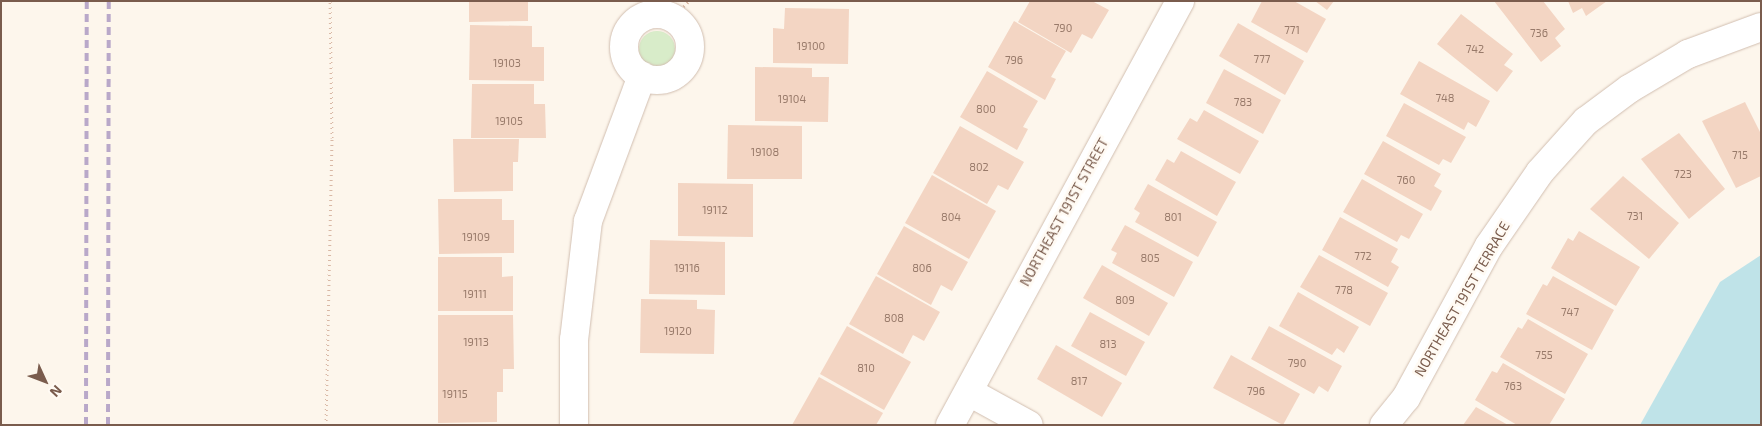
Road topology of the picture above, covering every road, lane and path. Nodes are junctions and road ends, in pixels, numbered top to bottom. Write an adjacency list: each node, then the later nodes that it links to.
1 (330, 1): 7 (path)
2 (1180, 1): 6 (street, NORTHEAST 191ST STREET)
3 (681, 9): 5 (street); 5 (street)
4 (1761, 27): 11 (street, NORTHEAST 191ST TERRACE)
5 (642, 76): 8 (street)
6 (969, 392): 9 (street, NORTHEAST 191ST STREET); 10 (street)
7 (326, 425)
8 (574, 425)
9 (950, 425)
10 (1029, 425)
11 (1384, 425)

